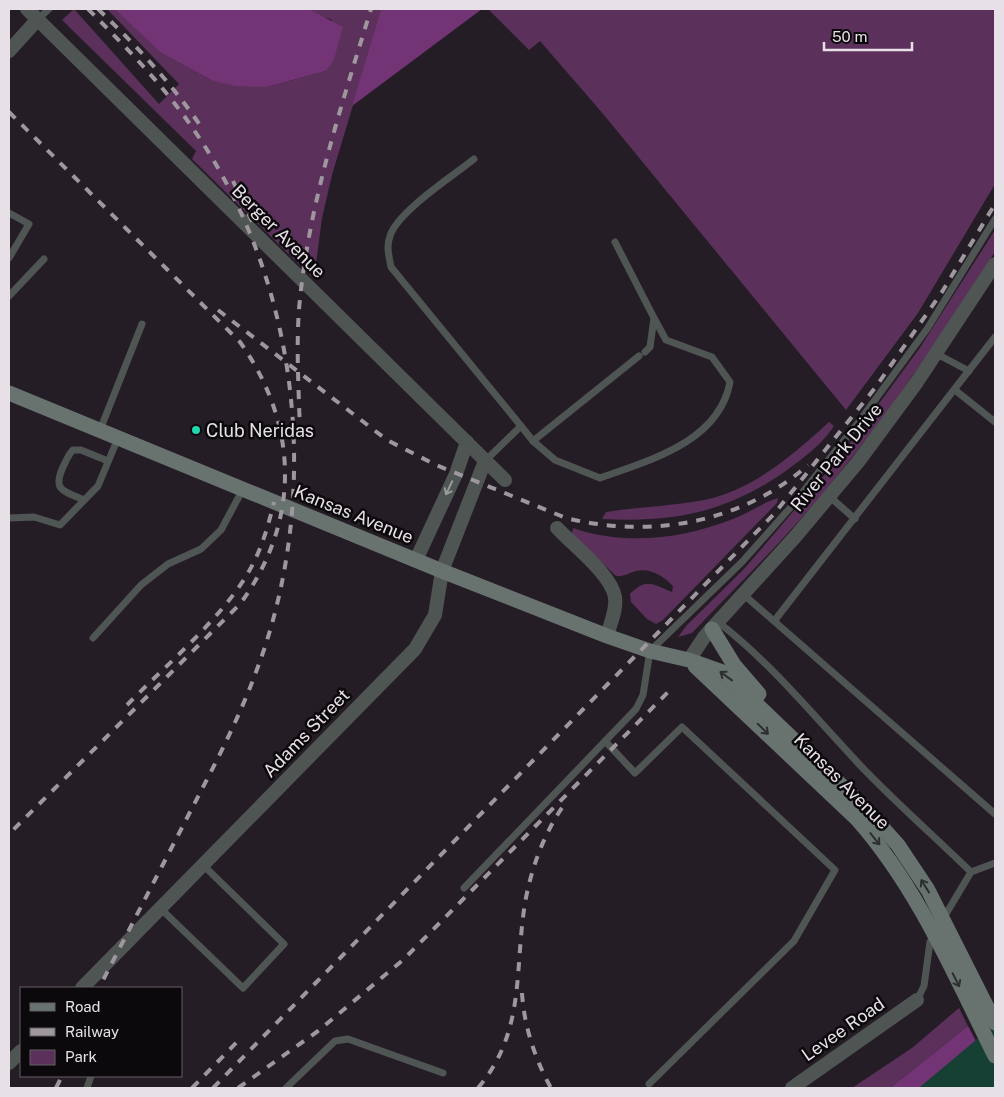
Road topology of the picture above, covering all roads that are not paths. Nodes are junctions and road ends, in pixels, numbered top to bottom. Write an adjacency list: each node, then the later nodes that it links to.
1 (27, 9): 3 (street, Berger Avenue)
2 (49, 9): 3 (lane)
3 (38, 20): 4 (street); 25 (street, Berger Avenue)
4 (9, 51)
5 (474, 159): 21 (lane)
6 (9, 213): 9 (lane)
7 (995, 219): 42 (lane)
8 (615, 242): 13 (lane)
9 (9, 258)
10 (44, 259): 12 (lane)
11 (994, 269): 16 (street, River Park Drive)
12 (9, 296)
13 (654, 318): 24 (lane); 24 (lane)
14 (142, 324): 22 (lane)
15 (995, 338): 17 (lane)
16 (937, 354): 17 (lane); 30 (street, River Park Drive)
17 (969, 371): 18 (lane)
18 (955, 390): 20 (lane); 33 (lane)
19 (9, 392): 22 (main road, Kansas Avenue)
20 (995, 422)
21 (521, 426): 24 (lane); 27 (lane)
22 (100, 430): 23 (main road, Kansas Avenue)
23 (118, 437): 26 (lane); 29 (main road, Kansas Avenue)
24 (534, 441)
25 (467, 442): 27 (street, Berger Avenue); 35 (street, one-way to 35)
26 (108, 461): 31 (lane); 31 (lane)
27 (486, 461): 28 (street, Berger Avenue); 36 (street, Adams Street)
28 (505, 480)
29 (244, 489): 35 (main road, Kansas Avenue); 41 (lane)
30 (830, 497): 33 (lane); 37 (street, River Park Drive)
31 (84, 500): 32 (lane)
32 (9, 518)
33 (855, 518): 38 (lane)
34 (557, 528): 40 (street)
35 (416, 560): 36 (main road, Kansas Avenue)
36 (442, 571): 40 (main road, Kansas Avenue); 49 (street, Adams Street)
37 (743, 594): 38 (lane); 39 (street, River Park Drive)
38 (775, 620): 47 (lane)
39 (715, 625): 43 (street, River Park Drive); 45 (main road); 50 (lane)
40 (607, 636): 42 (main road, Kansas Avenue)
41 (93, 638)
42 (650, 652): 43 (main road, Kansas Avenue); 44 (lane)
43 (689, 660): 45 (main road, Kansas Avenue, one-way to 43); 46 (main road, Kansas Avenue, one-way to 46)
44 (605, 741): 51 (lane); 60 (lane)
45 (802, 748): 46 (main road, Kansas Avenue)
46 (820, 775): 55 (main road, Kansas Avenue, one-way to 46); 57 (main road, Kansas Avenue, one-way to 57)
47 (995, 814)
48 (995, 863): 50 (lane)
49 (203, 865): 52 (street, Adams Street); 52 (lane)
50 (972, 872): 54 (lane)
51 (464, 888)
52 (160, 908): 53 (street, Adams Street)
53 (83, 987)
54 (917, 1000): 62 (street, Levee Road)
55 (995, 1023)
56 (20, 1051): 58 (street)
57 (995, 1056)
58 (9, 1063)
59 (443, 1072): 61 (lane)
60 (649, 1084)
61 (286, 1088)
62 (792, 1088)

